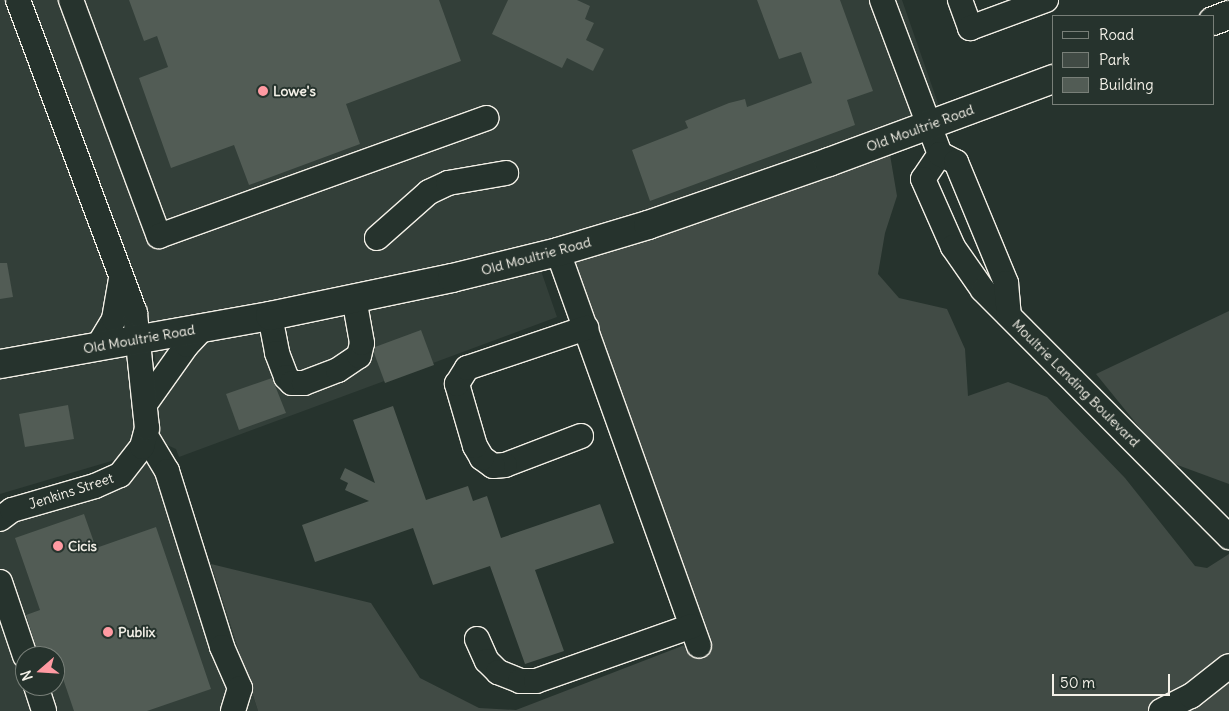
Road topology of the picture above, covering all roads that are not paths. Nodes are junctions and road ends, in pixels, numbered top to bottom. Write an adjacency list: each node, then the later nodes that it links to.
1 (18, 0): 15 (street)
2 (71, 0): 9 (street)
3 (882, 0): 10 (street)
4 (960, 0): 5 (street)
5 (1046, 0)
6 (1229, 15): 7 (main road)
7 (1214, 21)
8 (1052, 79): 10 (main road, Old Moultrie Road)
9 (486, 118)
10 (931, 124): 11 (street); 14 (main road, Old Moultrie Road)
11 (940, 154): 17 (street, Moultrie Landing Boulevard); 17 (street)
12 (506, 173): 13 (street)
13 (377, 238)
14 (558, 252): 16 (main road, Old Moultrie Road); 20 (street)
15 (121, 278): 21 (street); 22 (street)
16 (354, 298): 18 (main road, Old Moultrie Road); 18 (street)
17 (1010, 315): 28 (street, Moultrie Landing Boulevard)
18 (270, 316): 19 (main road, Old Moultrie Road)
19 (204, 327): 21 (main road, Old Moultrie Road); 24 (street)
20 (586, 328): 26 (street); 30 (street)
21 (138, 339): 22 (main road, Old Moultrie Road); 24 (street)
22 (98, 346): 23 (main road, Old Moultrie Road)
23 (0, 364)
24 (145, 404): 25 (street)
25 (146, 436): 27 (street, Jenkins Street); 35 (street)
26 (581, 436)
27 (0, 519)
28 (1229, 537)
29 (0, 582): 31 (street)
30 (477, 639)
31 (22, 646)
32 (1229, 666): 36 (street)
33 (39, 696): 34 (street)
34 (44, 711)
35 (233, 711)
36 (1161, 711)

